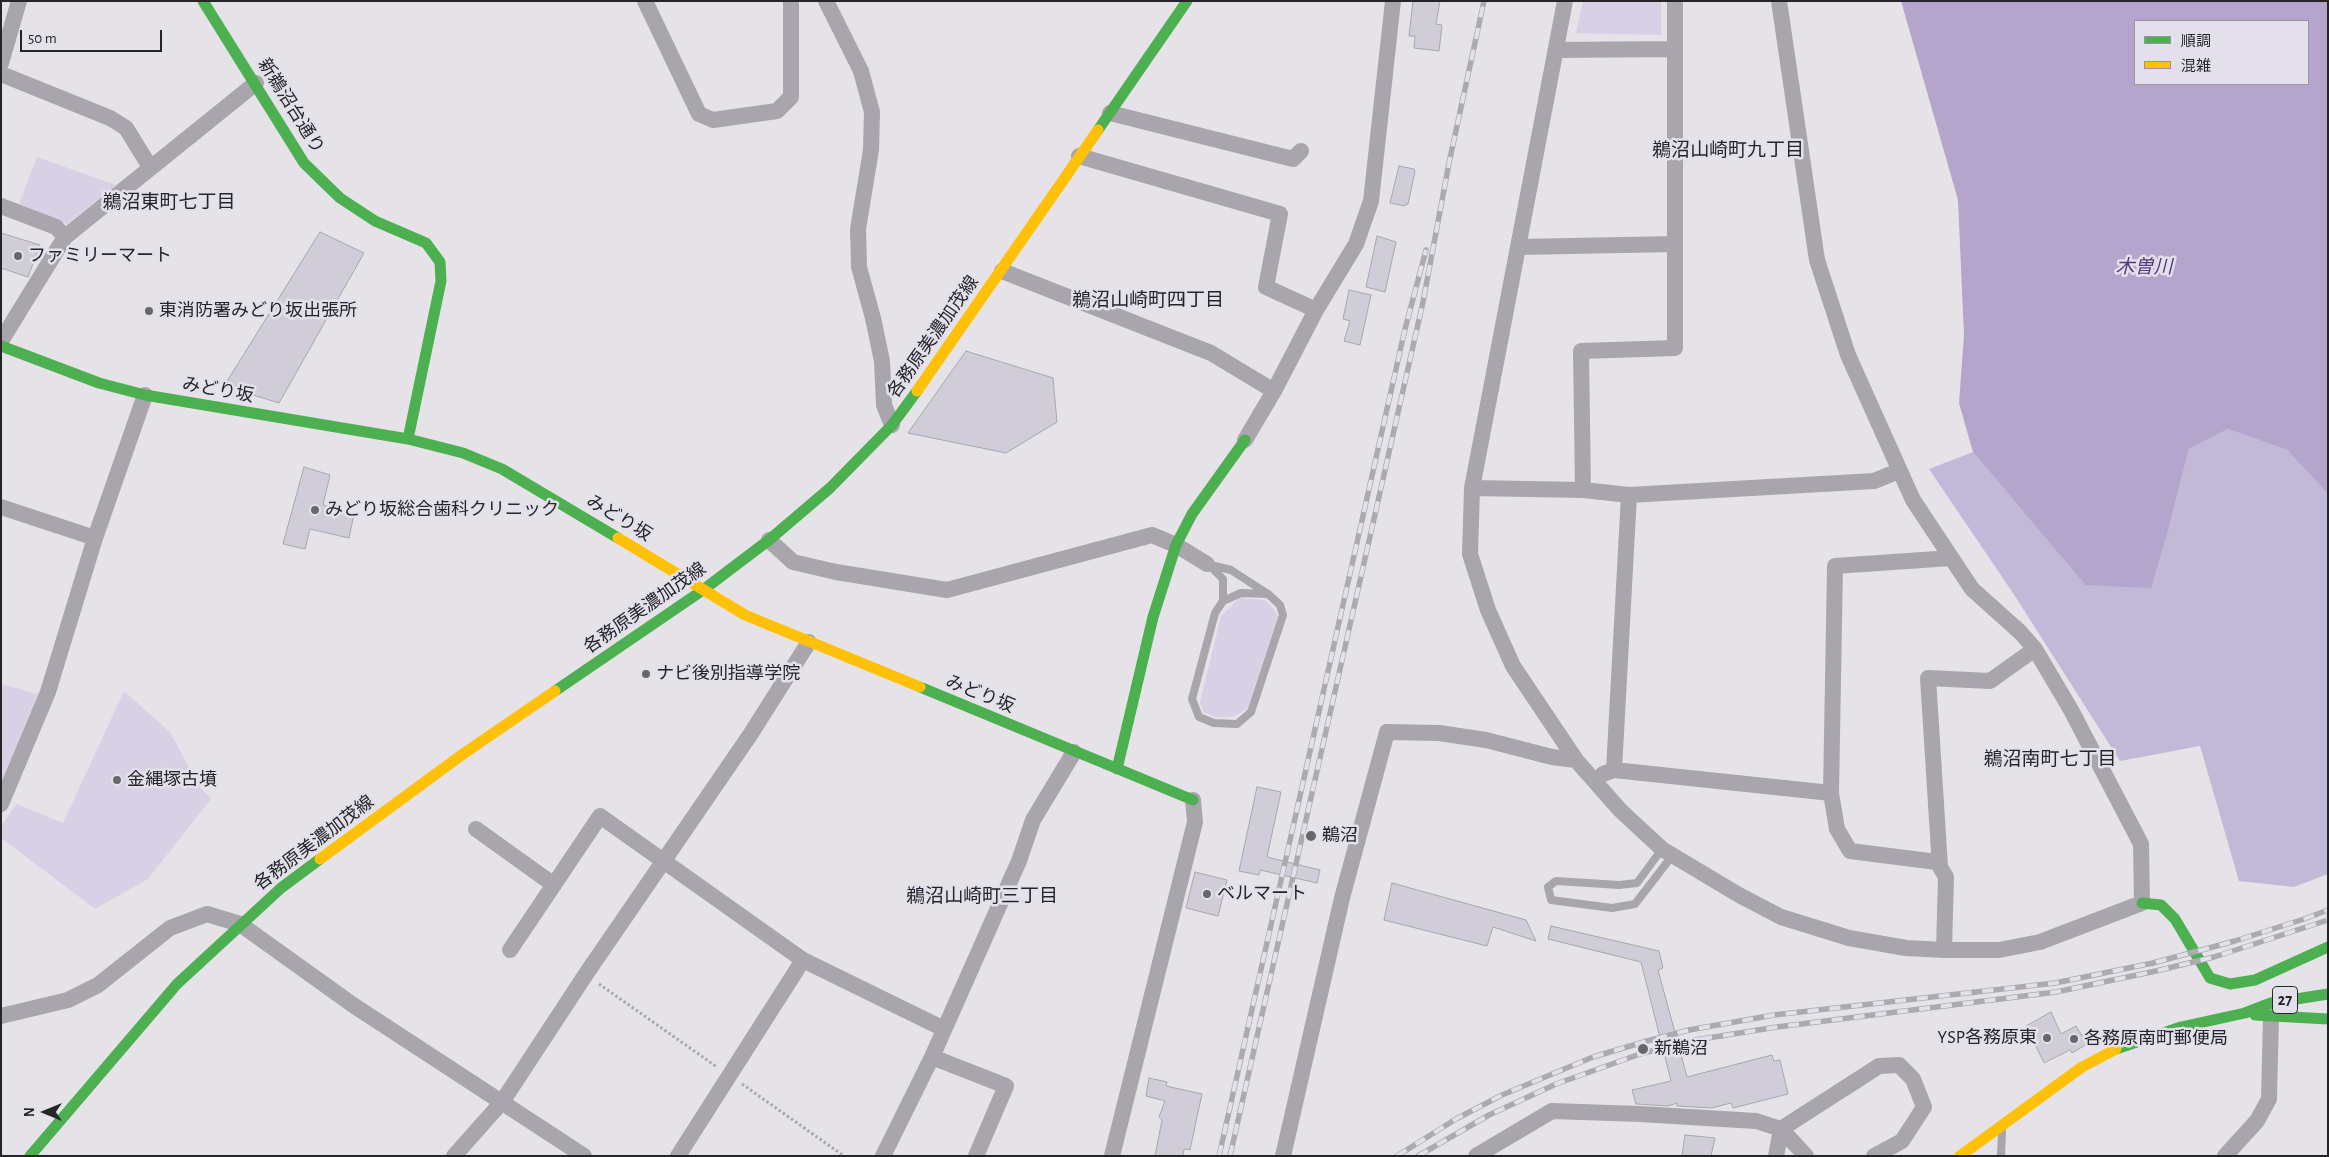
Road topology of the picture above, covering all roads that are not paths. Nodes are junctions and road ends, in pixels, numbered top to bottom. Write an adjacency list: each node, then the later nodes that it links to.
1 (19, 1): 13 (street)
2 (203, 1): 15 (street, 新鵜沼台通り)
3 (645, 1): 4 (street)
4 (791, 1)
5 (826, 1): 30 (street)
6 (1187, 1): 16 (street, 各務原美濃加茂線)
7 (1393, 1): 25 (street)
8 (1565, 1): 12 (street)
9 (1674, 1): 11 (street)
10 (1779, 1): 33 (street)
11 (1674, 49): 12 (street); 22 (street)
12 (1556, 50): 23 (street)
13 (1, 63)
14 (1, 74): 19 (street)
15 (256, 83): 19 (street); 31 (street, 新鵜沼台通り)
16 (1110, 113): 17 (street); 18 (street, 各務原美濃加茂線)
17 (1301, 151)
18 (1079, 156): 24 (street, 各務原美濃加茂線); 25 (street)
19 (150, 167): 21 (street)
20 (1, 206): 21 (street)
21 (65, 237): 26 (street)
22 (1675, 244): 23 (street); 35 (street)
23 (1518, 248): 34 (street)
24 (1002, 271): 28 (street); 30 (street, 各務原美濃加茂線)
25 (1316, 310): 28 (street)
26 (1, 341)
27 (1, 346): 29 (street, みどり坂)
28 (1274, 391): 32 (street)
29 (145, 395): 31 (street, みどり坂); 38 (street)
30 (892, 425): 39 (street, 各務原美濃加茂線)
31 (408, 439): 43 (street, みどり坂)
32 (1245, 440): 40 (street)
33 (1899, 471): 36 (street); 41 (street)
34 (1472, 488): 35 (street); 49 (street)
35 (1583, 490): 36 (street)
36 (1629, 495): 51 (street)
37 (1, 507): 38 (street)
38 (95, 538): 55 (street)
39 (769, 540): 40 (street); 43 (street, 各務原美濃加茂線)
40 (1176, 545): 42 (street); 50 (street)
41 (1951, 558): 47 (street); 53 (street)
42 (1208, 564): 44 (lane); 45 (lane)
43 (703, 590): 46 (street, みどり坂); 62 (street, 各務原美濃加茂線)
44 (1268, 594): 45 (lane); 45 (lane)
45 (1223, 601)
46 (809, 642): 48 (street, みどり坂); 58 (street)
47 (2035, 649): 59 (street); 61 (street)
48 (1074, 752): 50 (street, みどり坂); 72 (street)
49 (1576, 760): 52 (street); 85 (street)
50 (1117, 769): 54 (street, みどり坂)
51 (1614, 770): 52 (street); 53 (street)
52 (1591, 777): 57 (street)
53 (1831, 793): 59 (street)
54 (1193, 800): 84 (street)
55 (1, 804)
56 (476, 829): 60 (street)
57 (1667, 852): 57 (lane); 65 (street)
58 (665, 860): 60 (street); 66 (street); 74 (street)
59 (1940, 867): 65 (street)
60 (554, 885): 64 (street)
61 (2142, 903): 63 (street); 65 (street)
62 (240, 924): 69 (street); 74 (street); 78 (street, 各務原美濃加茂線)
63 (2328, 947)
64 (510, 950)
65 (1944, 950)
66 (803, 960): 72 (street); 81 (street)
67 (2328, 994): 68 (street, 27)
68 (2245, 1014): 70 (street, 27); 75 (street, 27)
69 (1, 1016)
70 (2271, 1017): 71 (street, 27); 77 (street)
71 (2328, 1019)
72 (944, 1029): 73 (street)
73 (932, 1057): 82 (street); 83 (street)
74 (502, 1102): 79 (street); 80 (street)
75 (2002, 1125): 90 (street, 27); 91 (lane)
76 (1781, 1129): 86 (street); 87 (street); 88 (street); 89 (street)
77 (2235, 1152)
78 (30, 1156)
79 (454, 1156)
80 (584, 1156)
81 (678, 1156)
82 (883, 1156)
83 (976, 1156)
84 (1112, 1156)
85 (1283, 1156)
86 (1476, 1156)
87 (1776, 1156)
88 (1806, 1156)
89 (1874, 1156)
90 (1960, 1156)
91 (2001, 1156)

